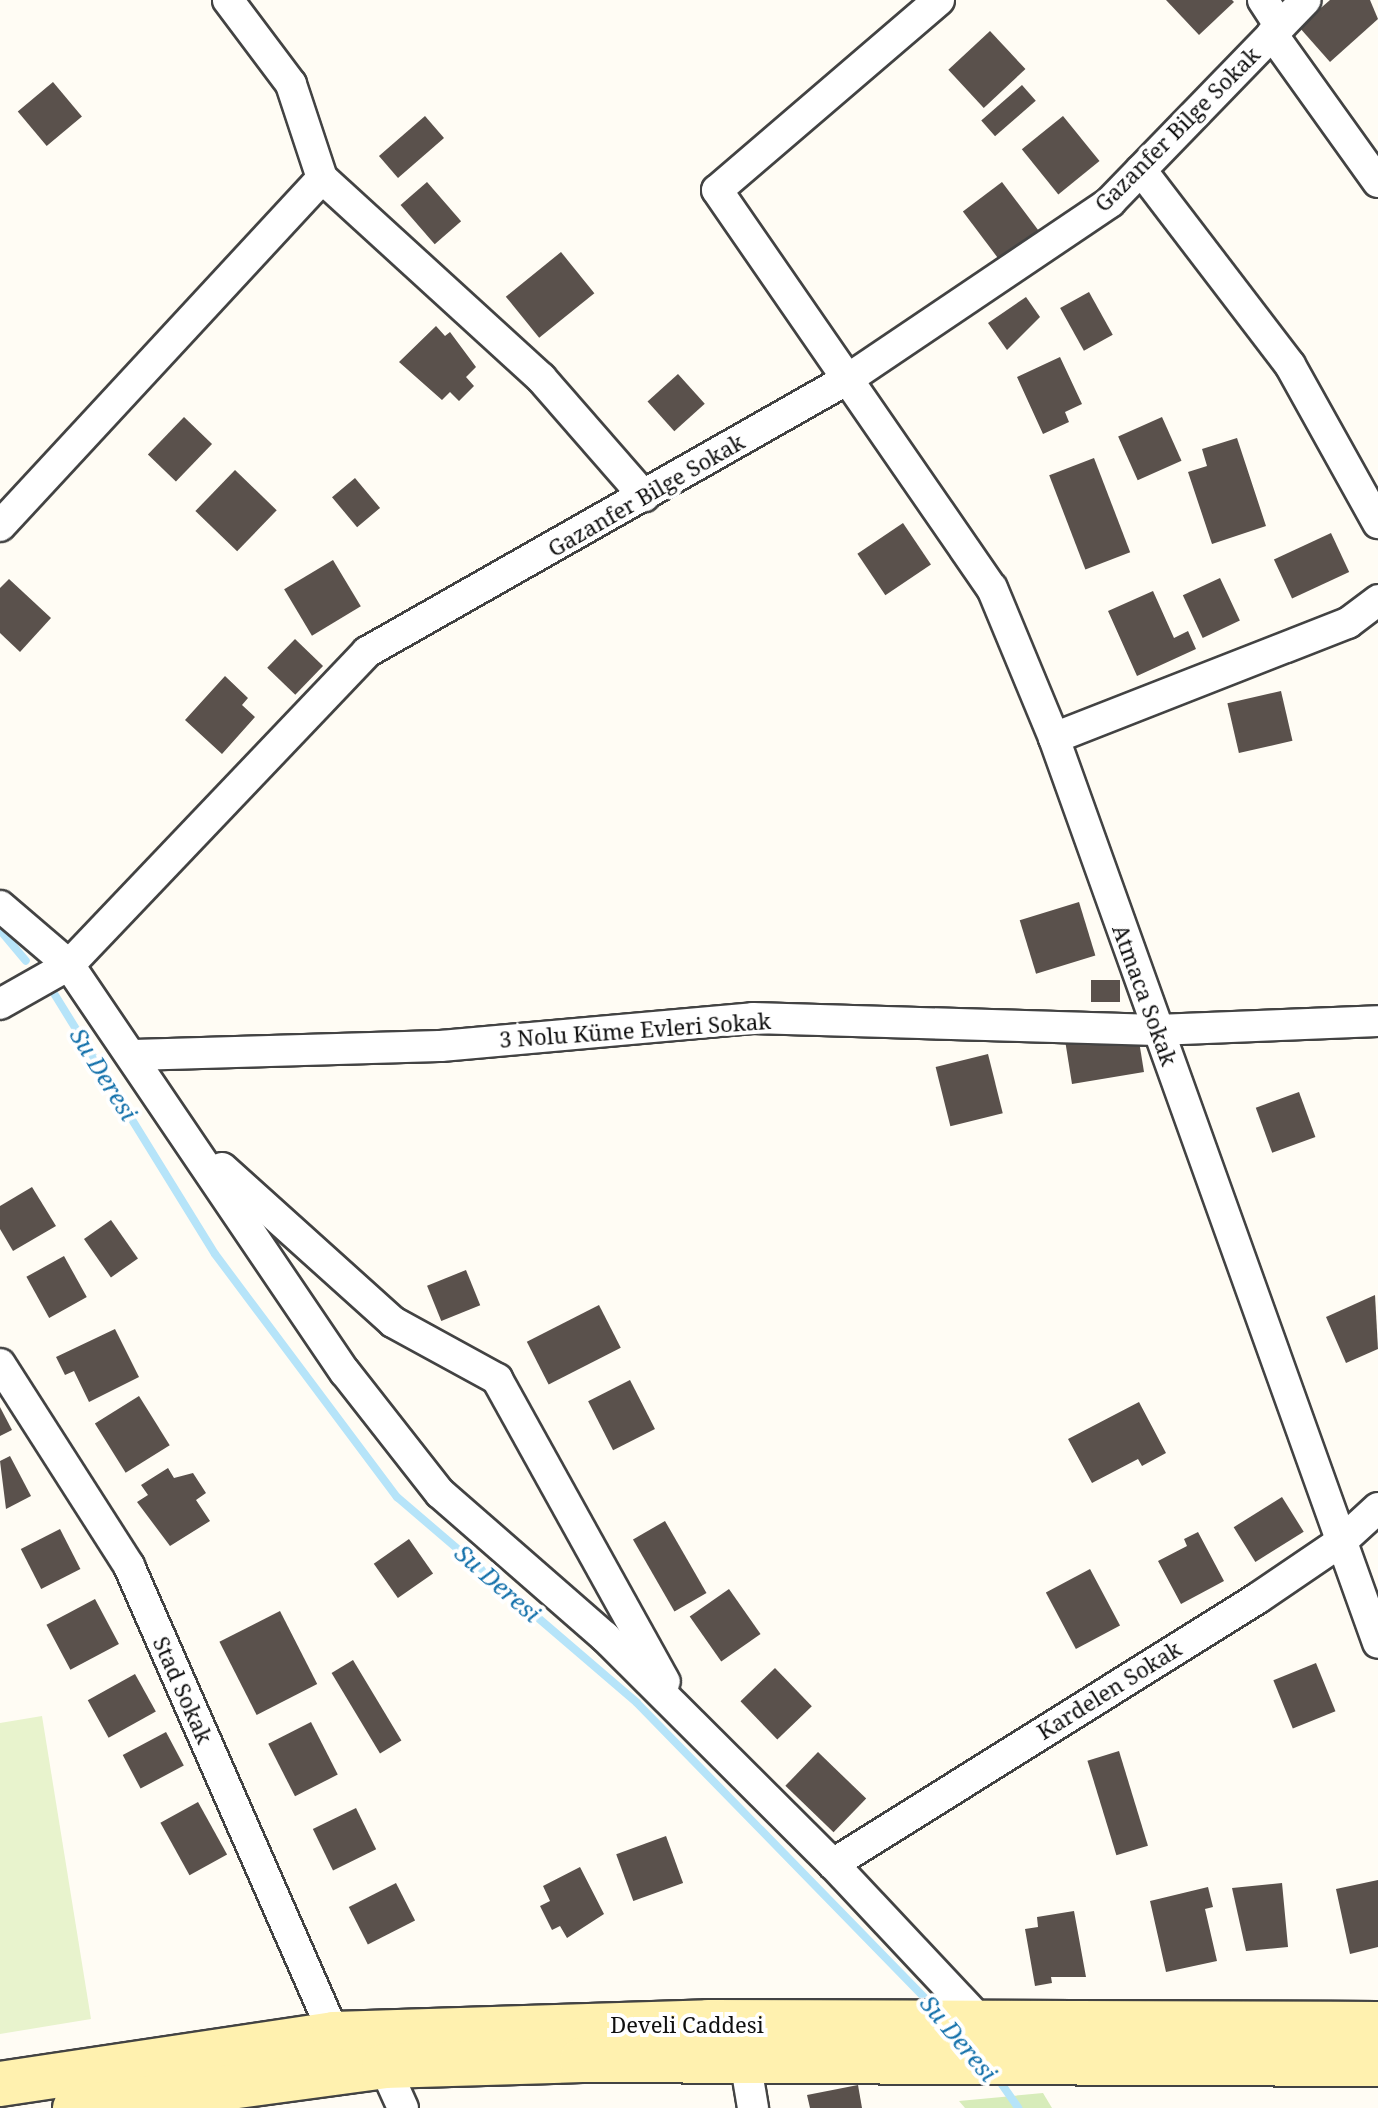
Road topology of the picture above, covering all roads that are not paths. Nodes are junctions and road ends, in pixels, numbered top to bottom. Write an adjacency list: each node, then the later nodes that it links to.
1 (228, 0): 7 (street)
2 (1263, 0): 5 (street)
3 (1306, 0): 5 (street, Gazanfer Bilge Sokak)
4 (920, 6): 9 (street, Atmaca Sokak)
5 (1276, 30): 6 (street, Gazanfer Bilge Sokak); 8 (street)
6 (1141, 170): 9 (street, Gazanfer Bilge Sokak); 11 (street)
7 (322, 178): 10 (street); 12 (street)
8 (1378, 182)
9 (851, 377): 10 (street, Gazanfer Bilge Sokak); 14 (street, Atmaca Sokak)
10 (644, 496): 16 (street, Gazanfer Bilge Sokak)
11 (1378, 523)
12 (0, 526)
13 (1378, 600): 14 (street)
14 (1054, 738): 19 (street, Atmaca Sokak)
15 (0, 906): 16 (street)
16 (69, 965): 17 (street, Gazanfer Bilge Sokak); 20 (street)
17 (0, 1004)
18 (1378, 1021): 19 (street, 3 Nolu Küme Evleri Sokak)
19 (1157, 1030): 20 (street, 3 Nolu Küme Evleri Sokak); 24 (street, Atmaca Sokak)
20 (132, 1055): 21 (street)
21 (186, 1135): 26 (street); 26 (street)
22 (0, 1364): 29 (street, Stad Sokak)
23 (1378, 1508): 24 (street, Kardelen Sokak)
24 (1342, 1541): 25 (street, Atmaca Sokak); 27 (street, Kardelen Sokak)
25 (1378, 1643)
26 (681, 1712): 27 (street)
27 (833, 1864): 30 (street)
28 (1378, 2024): 30 (main road, Develi Caddesi)
29 (334, 2034): 30 (main road, Develi Caddesi); 34 (main road, Develi Caddesi)
30 (982, 2037): 31 (main road, Develi Caddesi); 32 (main road, Develi Caddesi)
31 (745, 2060): 33 (main road, Develi Caddesi); 37 (street)
32 (1378, 2064)
33 (384, 2066): 35 (main road, Develi Caddesi); 36 (street)
34 (0, 2084)
35 (75, 2108)
36 (403, 2108)
37 (753, 2108)

